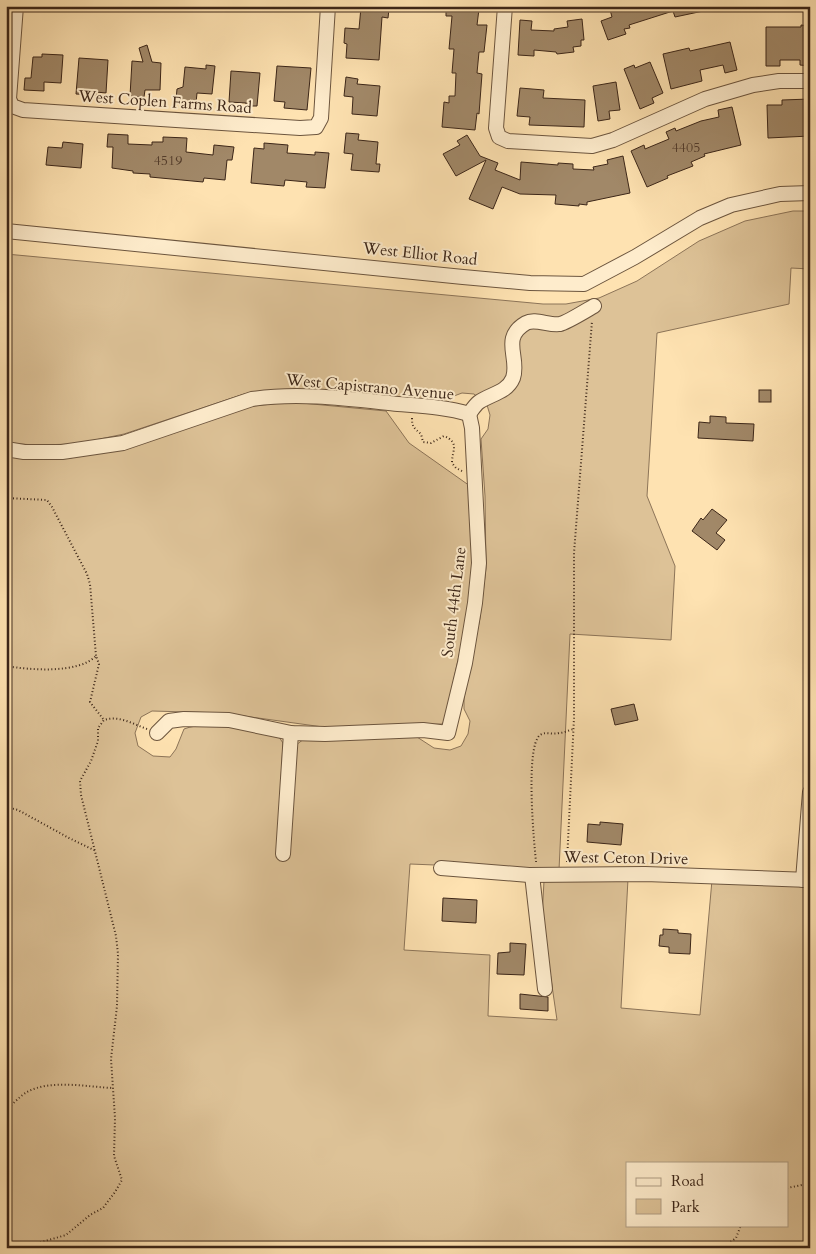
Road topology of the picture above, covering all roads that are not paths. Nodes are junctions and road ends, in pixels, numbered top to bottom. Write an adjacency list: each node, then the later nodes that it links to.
1 (16, 6): 2 (street, West Coplen Farms Road)
2 (328, 6)
3 (505, 6): 4 (street)
4 (810, 81)
5 (810, 193): 6 (street, West Elliot Road)
6 (6, 231)
7 (594, 306): 8 (street)
8 (470, 414): 9 (street, West Capistrano Avenue); 11 (street, South 44th Lane)
9 (6, 449)
10 (157, 733): 11 (street)
11 (291, 733): 13 (street)
12 (810, 792): 16 (street)
13 (283, 854)
14 (441, 868): 15 (street, West Ceton Drive)
15 (535, 875): 16 (street, West Ceton Drive); 17 (street)
16 (806, 880)
17 (545, 989)

